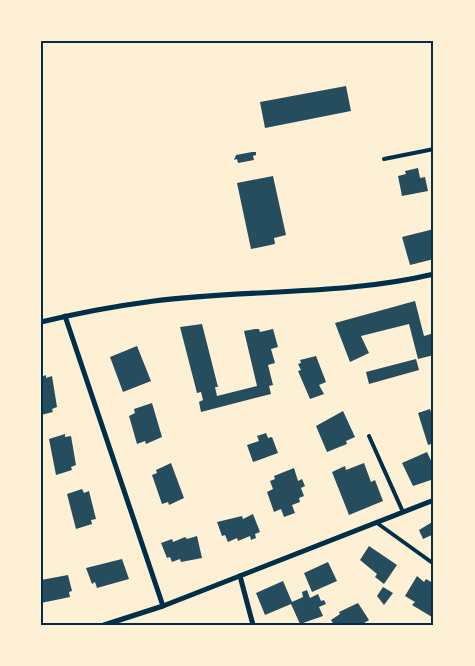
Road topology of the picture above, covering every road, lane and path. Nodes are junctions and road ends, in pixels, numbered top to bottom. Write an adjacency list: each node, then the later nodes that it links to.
1 (434, 149): 2 (lane)
2 (384, 159)
3 (434, 274): 4 (street)
4 (65, 316): 5 (street); 12 (street)
5 (41, 322)
6 (369, 436): 8 (lane)
7 (434, 500): 8 (street)
8 (403, 512): 9 (street)
9 (377, 523): 10 (lane); 11 (street)
10 (434, 564)
11 (240, 576): 12 (street); 14 (street)
12 (163, 606): 13 (street)
13 (104, 625)
14 (253, 625)

